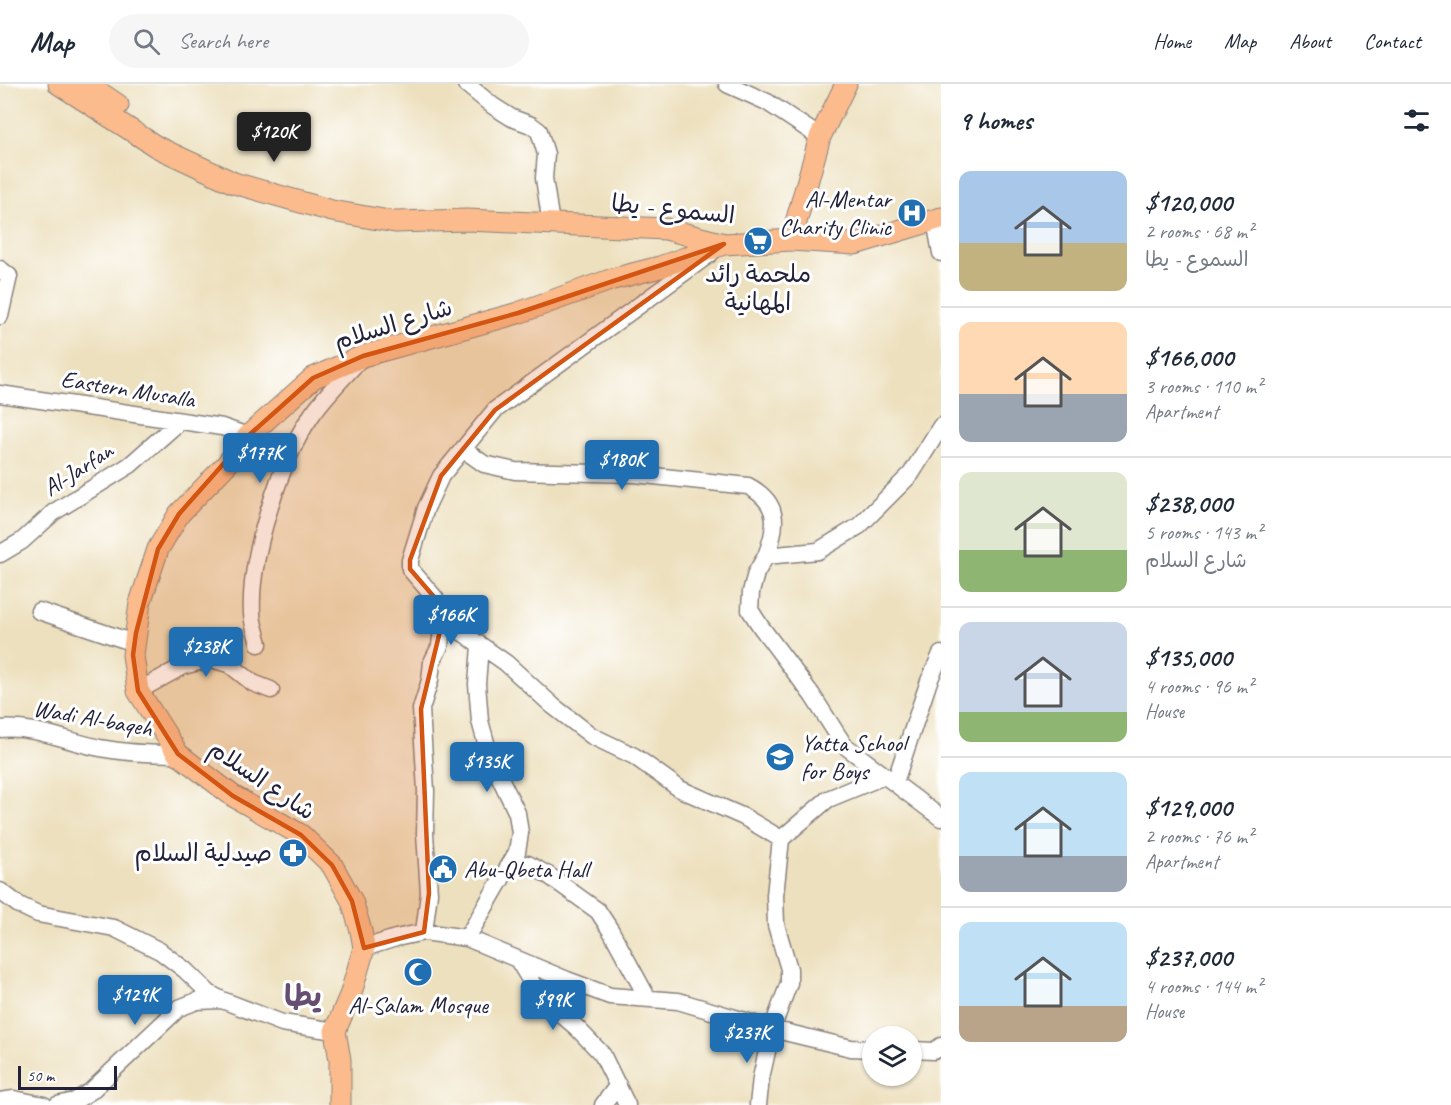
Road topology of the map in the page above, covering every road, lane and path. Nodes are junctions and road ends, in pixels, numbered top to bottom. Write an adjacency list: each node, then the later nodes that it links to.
1 (59, 84): 8 (main road, السموع - يطا)
2 (87, 84): 8 (main road, السموع - يطا)
3 (466, 84): 9 (street)
4 (727, 84): 6 (street)
5 (846, 84): 6 (main road)
6 (820, 137): 10 (main road)
7 (938, 219): 10 (main road, السموع - يطا); 12 (street)
8 (467, 220): 9 (main road, السموع - يطا)
9 (551, 224): 11 (main road, السموع - يطا)
10 (790, 240): 11 (main road, السموع - يطا)
11 (724, 244): 15 (main road, شارع السلام); 20 (street)
12 (941, 253)
13 (0, 269): 14 (street)
14 (0, 316)
15 (363, 357): 19 (main road, شارع السلام); 26 (street)
16 (0, 394): 17 (street, Eastern Musalla)
17 (180, 421): 19 (street, Eastern Musalla); 21 (street, Al-Jarfan)
18 (941, 426): 22 (street)
19 (248, 436): 25 (main road, شارع السلام)
20 (463, 449): 22 (street); 24 (street)
21 (0, 554)
22 (766, 556): 33 (street)
23 (39, 611): 25 (street)
24 (443, 619): 27 (street); 38 (street)
25 (134, 643): 30 (main road, شارع السلام)
26 (259, 644)
27 (480, 646): 35 (street); 36 (street)
28 (941, 654): 33 (street)
29 (271, 690): 30 (street)
30 (138, 691): 32 (main road, شارع السلام)
31 (0, 729): 32 (street, Wadi Al-baqeh)
32 (178, 754): 40 (main road, شارع السلام)
33 (889, 779): 34 (street); 35 (street)
34 (941, 818)
35 (781, 839): 44 (street)
36 (510, 866): 39 (street); 42 (street)
37 (0, 891): 43 (street)
38 (424, 933): 39 (street); 40 (street)
39 (467, 938): 41 (street)
40 (364, 948): 45 (main road, شارع السلام)
41 (518, 960): 42 (street); 49 (street)
42 (647, 997): 44 (street)
43 (222, 1000): 45 (street); 52 (street)
44 (772, 1029): 47 (street); 56 (street)
45 (335, 1030): 53 (main road)
46 (941, 1046): 48 (street)
47 (862, 1048)
48 (922, 1050)
49 (618, 1085): 54 (street); 55 (street)
50 (0, 1101): 51 (street)
51 (44, 1105)
52 (57, 1105)
53 (340, 1105)
54 (603, 1105)
55 (627, 1105)
56 (758, 1105)

